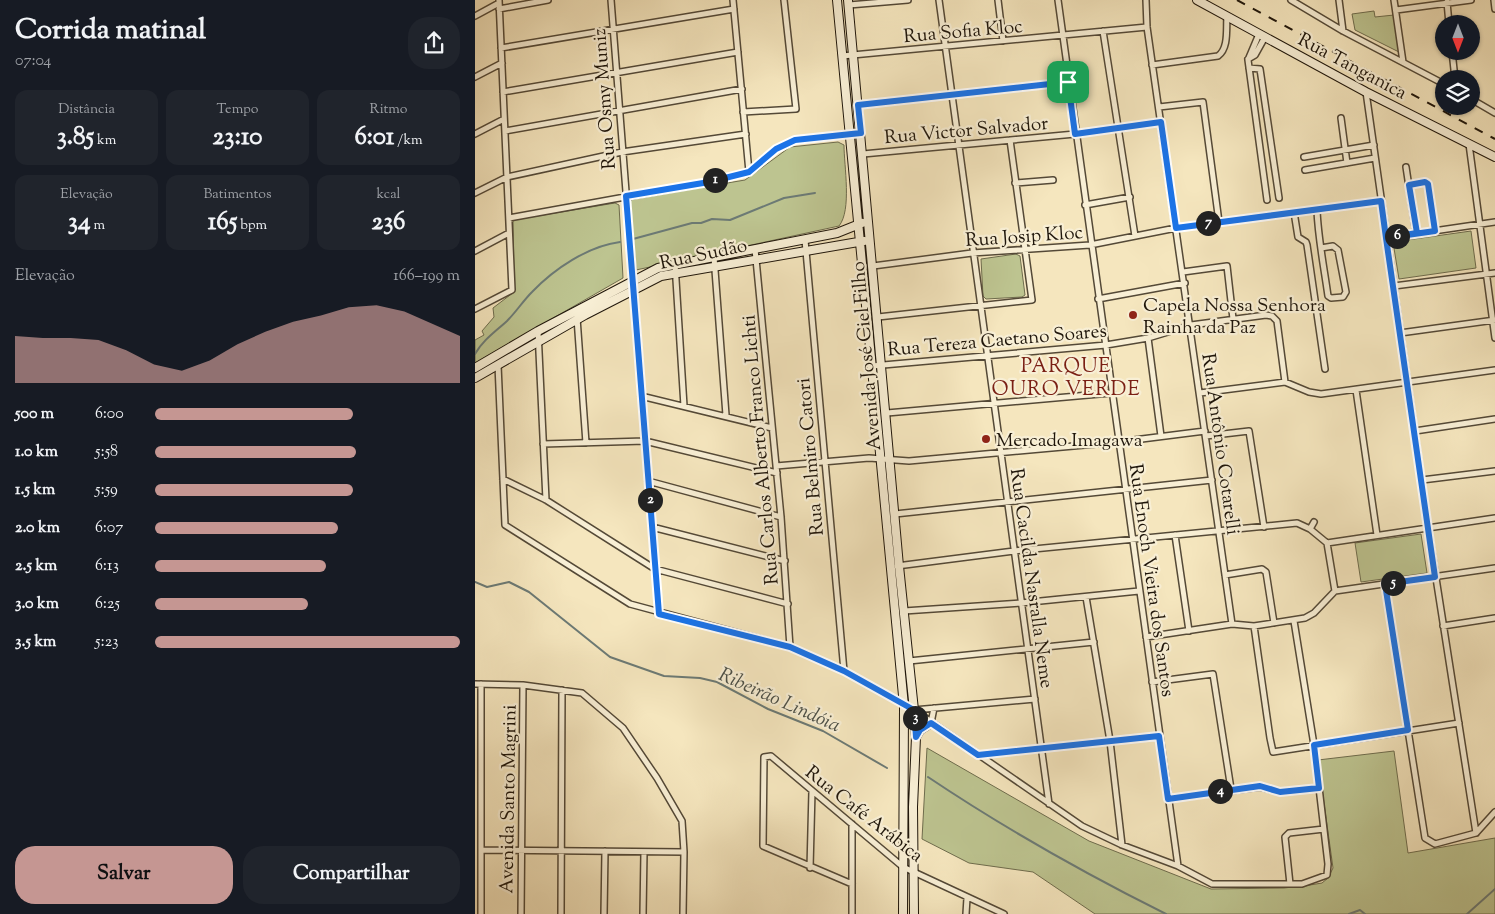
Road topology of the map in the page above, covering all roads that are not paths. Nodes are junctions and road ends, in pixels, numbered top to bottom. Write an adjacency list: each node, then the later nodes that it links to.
1 (547, 0): 22 (street)
2 (611, 0): 28 (street, Rua Osmy Muniz)
3 (733, 0): 20 (street)
4 (783, 0): 55 (street)
5 (837, 0): 38 (street, Avenida José Ciel Filho)
6 (908, 0): 18 (street)
7 (939, 0): 34 (street, Rua Cacilda Nasralla Neme)
8 (998, 0): 33 (street)
9 (1057, 0): 31 (street, Rua Enoch Vieira dos Santos)
10 (1146, 0): 27 (street, Rua Antônio Cotarelli)
11 (1197, 0): 26 (street, Rua Tanganica)
12 (1291, 0): 29 (street)
13 (1339, 0): 29 (street)
14 (1394, 0): 23 (street)
15 (1471, 0): 19 (street)
16 (1494, 0): 21 (street)
17 (499, 1): 22 (street); 25 (street)
18 (849, 2): 37 (street, Avenida José Ciel Filho)
19 (1447, 2): 23 (street); 24 (street)
20 (734, 9): 28 (street); 36 (street)
21 (1495, 9)
22 (499, 10): 35 (street)
23 (1395, 10): 39 (street)
24 (1448, 15)
25 (475, 16)
26 (1227, 16): 32 (street, Rua Tanganica); 41 (street)
27 (1147, 27): 30 (street, Rua Sofia Kloc); 41 (street, Rua Antônio Cotarelli)
28 (613, 30): 35 (street); 43 (street, Rua Osmy Muniz)
29 (1343, 31): 39 (street)
30 (1103, 32): 31 (street, Rua Sofia Kloc); 60 (street)
31 (1062, 35): 33 (street, Rua Sofia Kloc); 46 (street, Rua Enoch Vieira dos Santos)
32 (1262, 35): 42 (street); 49 (street, Rua Tanganica)
33 (1003, 41): 34 (street, Rua Sofia Kloc)
34 (945, 46): 37 (street, Rua Sofia Kloc); 50 (street, Rua Cacilda Nasralla Neme)
35 (501, 48): 40 (street)
36 (738, 52): 43 (street); 47 (street)
37 (853, 55): 38 (street, Rua Sofia Kloc); 52 (street, Avenida José Ciel Filho)
38 (842, 56): 65 (street, Avenida José Ciel Filho)
39 (1403, 62): 45 (street)
40 (502, 63): 44 (street); 48 (street)
41 (1152, 65): 53 (street, Rua Antônio Cotarelli)
42 (1249, 68): 88 (street); 89 (street)
43 (617, 72): 48 (street); 54 (street, Rua Osmy Muniz)
44 (475, 76)
45 (1435, 79)
46 (1068, 82): 50 (street); 66 (street, Rua Enoch Vieira dos Santos)
47 (741, 89): 54 (street); 55 (street)
48 (503, 92): 58 (street)
49 (1366, 92): 69 (street, Rua Tanganica); 70 (street)
50 (952, 95): 52 (street); 68 (street, Rua Cacilda Nasralla Neme)
51 (1480, 104): 56 (street)
52 (858, 105): 62 (street, Avenida José Ciel Filho)
53 (1159, 107): 59 (street, Rua Antônio Cotarelli); 95 (street)
54 (619, 111): 61 (street); 72 (street, Rua Osmy Muniz)
55 (743, 112): 64 (street)
56 (1495, 113)
57 (1341, 118): 71 (street)
58 (504, 119): 61 (street); 63 (street)
59 (1161, 122): 60 (street, Rua Victor Salvador); 100 (street, Rua Antônio Cotarelli)
60 (1120, 128): 66 (street, Rua Victor Salvador); 87 (street)
61 (505, 131): 81 (street)
62 (861, 133): 65 (street); 73 (street, Avenida José Ciel Filho)
63 (475, 134)
64 (746, 134): 72 (street); 80 (street)
65 (850, 134): 80 (street); 98 (street, Avenida José Ciel Filho)
66 (1075, 134): 67 (street, Rua Victor Salvador); 91 (street, Rua Enoch Vieira dos Santos)
67 (1010, 140): 68 (street, Rua Victor Salvador); 83 (street)
68 (959, 144): 73 (street, Rua Victor Salvador); 115 (street, Rua Cacilda Nasralla Neme)
69 (1469, 144): 75 (street, Rua Tanganica); 99 (street)
70 (1373, 145): 71 (street); 76 (street)
71 (1345, 150): 74 (street); 77 (street)
72 (622, 152): 81 (street); 86 (street, Rua Osmy Muniz)
73 (863, 154): 97 (street, Avenida José Ciel Filho)
74 (1304, 157)
75 (1493, 157)
76 (1375, 158): 77 (street); 90 (street)
77 (1347, 163): 79 (street)
78 (1406, 167): 84 (street)
79 (1305, 170)
80 (749, 172): 86 (street)
81 (507, 177): 85 (street); 94 (street)
82 (1053, 180): 83 (street)
83 (1015, 183): 112 (street)
84 (1409, 185): 101 (street); 103 (street)
85 (475, 193)
86 (626, 196): 94 (street); 125 (street, Rua Osmy Muniz)
87 (1130, 197): 91 (street); 104 (street)
88 (1279, 198)
89 (1267, 200)
90 (1381, 201): 92 (street, Rua Josip Kloc); 105 (street)
91 (1085, 205): 109 (street, Rua Enoch Vieira dos Santos)
92 (1317, 210): 93 (street, Rua Josip Kloc); 110 (street)
93 (1294, 212): 95 (street, Rua Josip Kloc); 149 (street)
94 (509, 218): 102 (street)
95 (1219, 222): 100 (street, Rua Josip Kloc)
96 (1495, 222): 99 (street)
97 (869, 223): 98 (street, Rua Sudão); 107 (street, Avenida José Ciel Filho)
98 (858, 224): 106 (street, Rua Sudão); 108 (street, Avenida José Ciel Filho)
99 (1479, 224): 101 (street); 124 (street)
100 (1176, 228): 104 (street, Rua Josip Kloc); 121 (street, Rua Antônio Cotarelli)
101 (1435, 231): 103 (street)
102 (509, 233): 114 (street); 131 (street)
103 (1417, 233): 105 (street)
104 (1135, 236): 109 (street, Rua Josip Kloc)
105 (1386, 238): 127 (street)
106 (805, 240): 111 (street, Rua Sudão); 113 (street, Rua Belmiro Catori)
107 (871, 240): 108 (street, Rua Sudão); 120 (street, Avenida José Ciel Filho)
108 (859, 241): 113 (street, Rua Sudão); 146 (street, Avenida José Ciel Filho)
109 (1091, 245): 112 (street, Rua Josip Kloc); 129 (street, Rua Enoch Vieira dos Santos)
110 (1321, 248): 110 (street)
111 (755, 249): 116 (street, Rua Sudão); 117 (street, Rua Carlos Alberto Franco Lichti)
112 (1024, 249): 115 (street, Rua Josip Kloc); 130 (street)
113 (806, 250): 117 (street, Rua Sudão); 174 (street, Rua Belmiro Catori)
114 (475, 252)
115 (972, 253): 120 (street, Rua Josip Kloc); 130 (street, Rua Cacilda Nasralla Neme)
116 (714, 257): 118 (street, Rua Sudão); 119 (street)
117 (756, 259): 119 (street, Rua Sudão); 163 (street, Rua Carlos Alberto Franco Lichti)
118 (675, 264): 122 (street); 125 (street, Rua Sudão)
119 (715, 266): 122 (street, Rua Sudão); 161 (street)
120 (873, 266): 133 (street, Avenida José Ciel Filho)
121 (1183, 272): 126 (street, Rua Antônio Cotarelli); 134 (street)
122 (675, 273): 128 (street, Rua Sudão); 159 (street)
123 (1495, 273): 124 (street)
124 (1486, 275): 127 (street); 136 (street)
125 (632, 281): 128 (street, Rua Osmy Muniz); 132 (street, Rua Sudão)
126 (1185, 283): 129 (street); 137 (street, Rua Antônio Cotarelli)
127 (1394, 286): 139 (street)
128 (633, 291): 135 (street, Rua Sudão); 157 (street, Rua Osmy Muniz)
129 (1098, 299): 143 (street, Rua Enoch Vieira dos Santos)
130 (981, 305): 133 (street); 144 (street, Rua Cacilda Nasralla Neme)
131 (475, 309)
132 (577, 310): 135 (street); 138 (street, Rua Sudão)
133 (878, 317): 147 (street, Avenida José Ciel Filho)
134 (1233, 319): 137 (street, Rua Tereza Caetano Soares); 152 (street, Rua Tereza Caetano Soares)
135 (577, 320): 142 (street, Rua Sudão); 169 (street)
136 (1494, 320): 139 (street); 141 (street)
137 (1191, 325): 140 (street, Rua Tereza Caetano Soares); 156 (street, Rua Antônio Cotarelli)
138 (538, 331): 142 (street); 148 (street, Rua Sudão)
139 (1400, 334): 153 (street)
140 (1148, 338): 143 (street, Rua Tereza Caetano Soares); 166 (street)
141 (1495, 338)
142 (538, 342): 145 (street, Rua Sudão); 170 (street)
143 (1106, 344): 144 (street, Rua Tereza Caetano Soares); 155 (street, Rua Enoch Vieira dos Santos)
144 (987, 354): 147 (street, Rua Tereza Caetano Soares); 158 (street, Rua Cacilda Nasralla Neme)
145 (498, 365): 151 (street, Rua Sudão); 178 (street)
146 (872, 366): 147 (street, Rua Tereza Caetano Soares); 172 (street, Avenida José Ciel Filho)
147 (883, 366): 160 (street, Avenida José Ciel Filho)
148 (475, 368)
149 (1325, 369)
150 (1495, 370): 153 (street)
151 (475, 378)
152 (1285, 382): 154 (street); 156 (street)
153 (1407, 383): 154 (street); 164 (street)
154 (1356, 390): 195 (street)
155 (1111, 392): 158 (street); 168 (street, Rua Enoch Vieira dos Santos)
156 (1200, 393): 165 (street, Rua Antônio Cotarelli)
157 (641, 396): 159 (street); 167 (street, Rua Osmy Muniz)
158 (995, 404): 160 (street); 171 (street, Rua Cacilda Nasralla Neme)
159 (685, 406): 161 (street)
160 (887, 414): 173 (street, Avenida José Ciel Filho)
161 (726, 415): 163 (street)
162 (1495, 419): 164 (street)
163 (773, 428): 175 (street, Rua Carlos Alberto Franco Lichti)
164 (1415, 431): 180 (street)
165 (1205, 434): 166 (street); 179 (street, Rua Antônio Cotarelli); 190 (street)
166 (1161, 436): 168 (street)
167 (645, 441): 169 (street); 177 (street); 181 (street, Rua Osmy Muniz)
168 (1118, 442): 171 (street); 182 (street, Rua Enoch Vieira dos Santos)
169 (586, 443): 170 (street)
170 (543, 444): 183 (street)
171 (1001, 454): 173 (street); 184 (street, Rua Cacilda Nasralla Neme)
172 (880, 458): 173 (street); 174 (street); 201 (street, Avenida José Ciel Filho)
173 (891, 460): 185 (street, Avenida José Ciel Filho)
174 (825, 462): 175 (street); 227 (street, Rua Belmiro Catori)
175 (776, 466): 177 (street, Rua Carlos Alberto Franco Lichti)
176 (1495, 471): 180 (street)
177 (777, 473): 186 (street, Rua Carlos Alberto Franco Lichti)
178 (503, 479): 183 (street); 213 (street)
179 (1212, 480): 182 (street); 193 (street, Rua Antônio Cotarelli)
180 (1422, 480): 191 (street)
181 (648, 481): 186 (street); 189 (street, Rua Osmy Muniz)
182 (1125, 490): 184 (street); 196 (street, Rua Enoch Vieira dos Santos)
183 (546, 500): 203 (street)
184 (1007, 502): 185 (street); 198 (street, Rua Cacilda Nasralla Neme)
185 (895, 514): 200 (street, Avenida José Ciel Filho)
186 (781, 517): 199 (street, Rua Carlos Alberto Franco Lichti)
187 (1495, 518): 191 (street)
188 (1311, 521): 192 (street)
189 (652, 527): 199 (street); 203 (street, Rua Osmy Muniz)
190 (1264, 527): 192 (street); 193 (street)
191 (1428, 527): 195 (street); 205 (street)
192 (1307, 528): 197 (street)
193 (1219, 529): 194 (street); 204 (street, Rua Antônio Cotarelli)
194 (1175, 535): 196 (street); 221 (street)
195 (1377, 535): 197 (street)
196 (1132, 539): 198 (street); 207 (street, Rua Enoch Vieira dos Santos)
197 (1327, 543): 208 (street)
198 (1014, 551): 200 (street); 210 (street, Rua Cacilda Nasralla Neme)
199 (785, 561): 211 (street, Rua Carlos Alberto Franco Lichti)
200 (899, 566): 201 (street); 212 (street, Avenida José Ciel Filho)
201 (890, 567): 233 (street, Avenida José Ciel Filho)
202 (1495, 568): 205 (street)
203 (655, 569): 211 (street); 213 (street, Rua Osmy Muniz)
204 (1225, 575): 216 (street); 217 (street, Rua Antônio Cotarelli)
205 (1435, 577): 206 (street); 220 (street)
206 (1385, 584): 208 (street); 238 (street)
207 (1139, 591): 209 (street); 222 (street, Rua Enoch Vieira dos Santos)
208 (1335, 591): 215 (street)
209 (1087, 597): 210 (street); 223 (street)
210 (1021, 603): 212 (street); 225 (street, Rua Cacilda Nasralla Neme)
211 (788, 604): 224 (street, Rua Carlos Alberto Franco Lichti)
212 (904, 612): 226 (street, Avenida José Ciel Filho)
213 (659, 614): 224 (street)
214 (1494, 618): 218 (street); 220 (street)
215 (1294, 620): 216 (street); 243 (street)
216 (1274, 623): 219 (street)
217 (1232, 624): 219 (street); 221 (street)
218 (1495, 625)
219 (1254, 626): 243 (street)
220 (1443, 626): 237 (street)
221 (1189, 631): 222 (street)
222 (1146, 637): 228 (street, Rua Enoch Vieira dos Santos)
223 (1094, 642): 225 (street); 242 (street)
224 (790, 647): 227 (street)
225 (1028, 649): 226 (street); 232 (street, Rua Cacilda Nasralla Neme)
226 (909, 661): 235 (street, Avenida José Ciel Filho)
227 (844, 671): 233 (street)
228 (1152, 682): 240 (street, Rua Enoch Vieira dos Santos); 248 (street)
229 (478, 684): 230 (street); 239 (street)
230 (523, 685): 231 (street); 259 (street, Avenida Santo Magrini)
231 (562, 690): 260 (street); 263 (street)
232 (1035, 699): 234 (street); 244 (street, Rua Cacilda Nasralla Neme)
233 (904, 706): 235 (street); 265 (street, Avenida José Ciel Filho)
234 (934, 708): 235 (street); 236 (street)
235 (914, 710): 236 (street); 241 (street, Avenida José Ciel Filho)
236 (931, 723): 241 (street); 245 (street)
237 (1459, 723): 238 (street); 256 (street)
238 (1408, 730): 243 (street); 256 (street)
239 (478, 734): 246 (street)
240 (1159, 736): 242 (street); 250 (street, Rua Enoch Vieira dos Santos)
241 (916, 737): 267 (street, Avenida José Ciel Filho)
242 (1110, 741): 244 (street); 257 (street)
243 (1314, 745): 247 (street)
244 (1041, 747): 245 (street); 251 (street, Rua Cacilda Nasralla Neme)
245 (978, 755): 251 (street)
246 (478, 783): 255 (street)
247 (1319, 788): 248 (street); 254 (street)
248 (1231, 789): 250 (street)
249 (812, 792): 253 (street, Rua Café Arábica); 266 (street); 266 (street, Rua Café Arábica)
250 (1168, 799): 264 (street, Rua Enoch Vieira dos Santos)
251 (1049, 804): 257 (street)
252 (1495, 812): 256 (street)
253 (852, 824): 265 (street, Rua Café Arábica); 268 (street)
254 (1324, 829): 269 (street); 269 (street)
255 (478, 833): 258 (street)
256 (1476, 833)
257 (1121, 845): 264 (street)
258 (481, 850): 259 (street); 271 (street)
259 (522, 850): 260 (street); 272 (street, Avenida Santo Magrini)
260 (561, 851): 261 (street); 273 (street)
261 (605, 851): 262 (street); 274 (street)
262 (644, 852): 263 (street); 275 (street)
263 (684, 852): 276 (street)
264 (1178, 866): 269 (street)
265 (903, 867): 267 (street, Rua Café Arábica); 278 (street, Avenida José Ciel Filho)
266 (810, 868): 268 (street)
267 (913, 873): 270 (street, Rua Café Arábica); 279 (street, Avenida José Ciel Filho)
268 (852, 884): 277 (street)
269 (1290, 884)
270 (967, 898): 280 (street); 281 (street, Rua Café Arábica)
271 (481, 914)
272 (521, 914)
273 (561, 914)
274 (604, 914)
275 (643, 914)
276 (683, 914)
277 (852, 914)
278 (903, 914)
279 (914, 914)
280 (967, 914)
281 (1004, 914)

